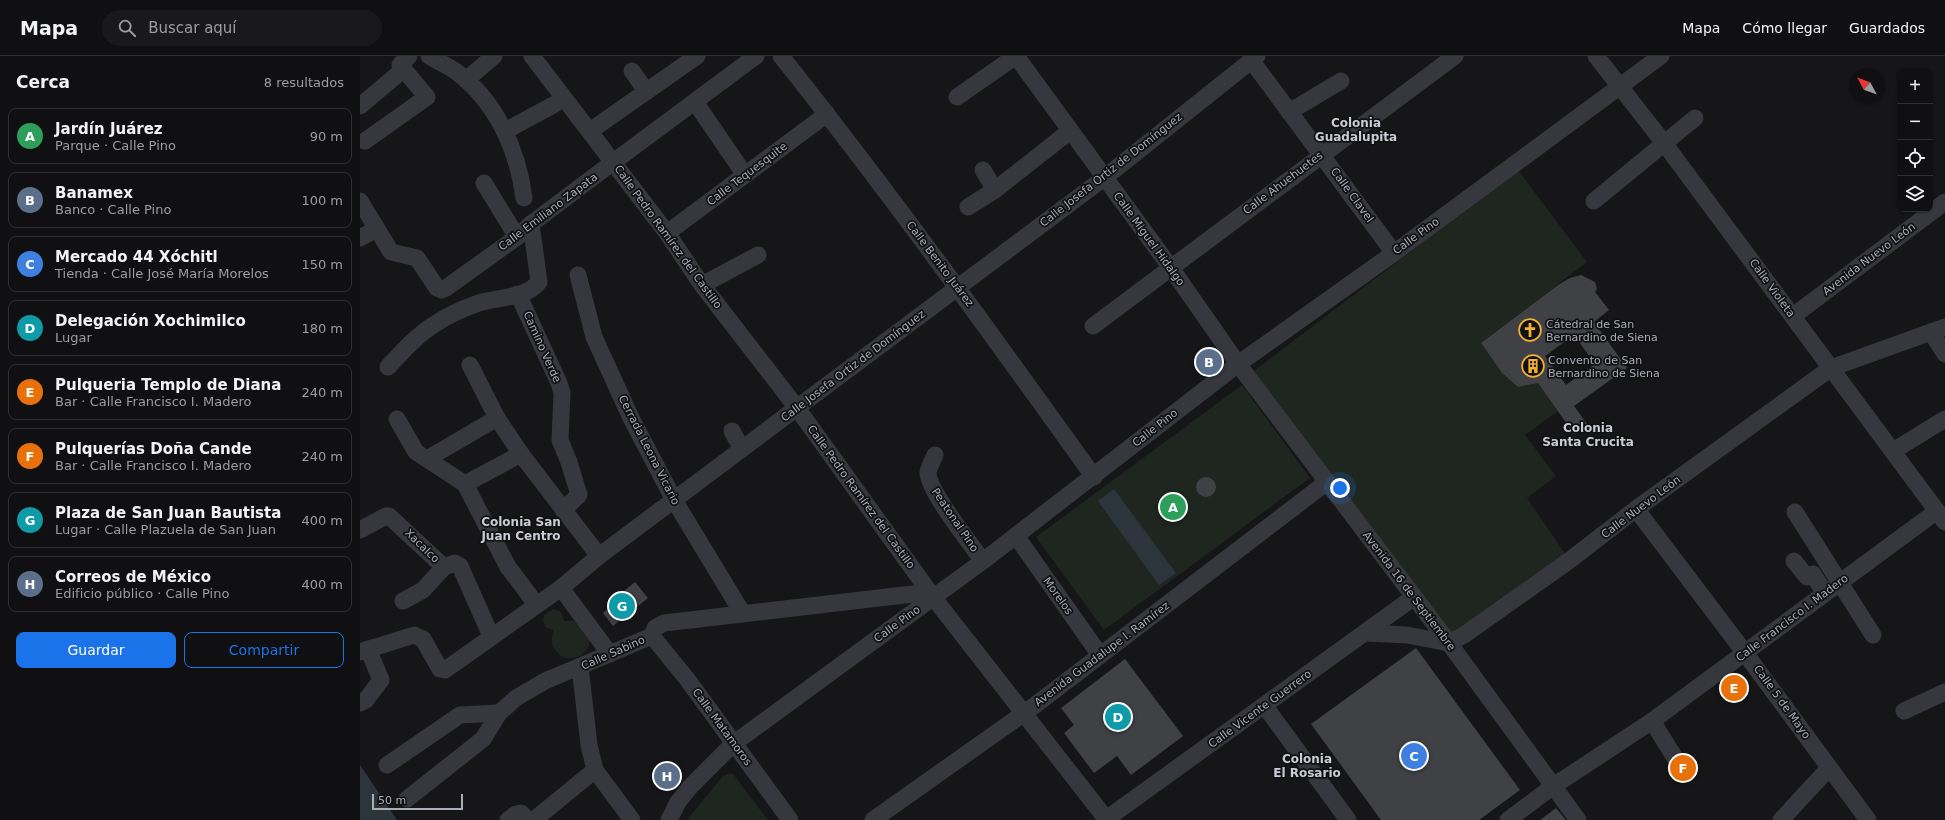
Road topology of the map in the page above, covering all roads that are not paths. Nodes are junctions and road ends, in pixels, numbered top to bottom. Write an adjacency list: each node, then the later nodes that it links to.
1 (429, 56): 14 (street)
2 (494, 56): 14 (street)
3 (532, 56): 25 (street, Calle Pedro Ramírez del Castillo)
4 (697, 56): 17 (street)
5 (756, 56): 19 (street, Calle Emiliano Zapata)
6 (781, 56): 23 (street, Calle Benito Juárez)
7 (1016, 56): 18 (street); 27 (street, Calle Miguel Hidalgo)
8 (1455, 56): 30 (street, Calle Ahuehuetes)
9 (1596, 56): 16 (street, Calle Violeta)
10 (1661, 56): 16 (street, Calle Pino)
11 (1254, 58): 22 (street, Calle Clavel); 34 (street, Calle Josefa Ortiz de Domínguez)
12 (407, 63): 21 (street); 28 (street)
13 (632, 71): 17 (street)
14 (466, 80): 26 (street)
15 (1341, 81): 22 (street)
16 (1620, 86): 29 (street, Calle Violeta); 47 (street, Calle Pino)
17 (646, 91): 25 (street)
18 (957, 97)
19 (695, 102): 31 (street, Calle Emiliano Zapata); 33 (street)
20 (555, 104): 26 (street)
21 (360, 106)
22 (1290, 112): 30 (street, Calle Clavel)
23 (827, 114): 33 (street, Calle Tequesquite); 52 (street, Calle Benito Juárez)
24 (1695, 118): 29 (street)
25 (590, 130): 31 (street, Calle Pedro Ramírez del Castillo)
26 (505, 131): 37 (street)
27 (1070, 131): 34 (street, Calle Miguel Hidalgo); 36 (street)
28 (365, 141)
29 (1664, 143): 39 (street); 54 (street, Calle Violeta)
30 (1322, 154): 47 (street, Calle Clavel); 49 (street, Calle Ahuehuetes)
31 (612, 163): 42 (street, Calle Emiliano Zapata); 44 (street, Calle Pedro Ramírez del Castillo)
32 (983, 170): 36 (street)
33 (745, 175): 44 (street, Calle Tequesquite)
34 (1104, 178): 49 (street, Calle Miguel Hidalgo); 52 (street, Calle Josefa Ortiz de Domínguez)
35 (484, 183): 45 (street)
36 (995, 190): 41 (street)
37 (524, 198)
38 (360, 201): 43 (street, Calle Emiliano Zapata)
39 (1594, 201)
40 (1945, 202): 54 (street, Avenida Nuevo León)
41 (968, 207)
42 (531, 224): 45 (street, Calle Emiliano Zapata); 53 (street)
43 (376, 229): 45 (street, Calle Emiliano Zapata); 46 (street)
44 (667, 233): 51 (street, Calle Pedro Ramírez del Castillo)
45 (517, 237)
46 (360, 238)
47 (1394, 253): 58 (street, Calle Pino)
48 (758, 255): 51 (street)
49 (1171, 268): 55 (street, Calle Ahuehuetes); 58 (street, Calle Miguel Hidalgo)
50 (578, 276): 75 (street, Cerrada Leona Vicario)
51 (702, 285): 62 (street, Calle Pedro Ramírez del Castillo)
52 (958, 287): 62 (street, Calle Josefa Ortiz de Domínguez); 72 (street, Calle Benito Juárez)
53 (518, 294): 60 (street); 77 (street, Camino Verde)
54 (1793, 316): 61 (street, Calle Violeta)
55 (1093, 326)
56 (1938, 329): 57 (street); 61 (street, Calle Nuevo León)
57 (1945, 354)
58 (1238, 364): 72 (street, Calle Pino); 73 (street, Avenida 16 de Septiembre)
59 (470, 366): 63 (street)
60 (388, 368)
61 (1831, 368): 68 (street, Calle Violeta); 76 (street, Calle Nuevo León)
62 (797, 408): 67 (street, Calle Josefa Ortiz de Domínguez); 88 (street, Calle Pedro Ramírez del Castillo)
63 (497, 418): 69 (street); 71 (street)
64 (397, 419): 71 (street)
65 (1945, 419): 68 (street)
66 (732, 431): 67 (street)
67 (742, 449): 75 (street, Calle Josefa Ortiz de Domínguez)
68 (1893, 451): 79 (street, Calle Violeta)
69 (521, 454): 74 (street); 77 (street)
70 (935, 455): 83 (street, Peatonal Pino)
71 (427, 459): 74 (street)
72 (1094, 477): 81 (street, Calle Pino)
73 (1327, 482): 89 (street, Avenida 16 de Septiembre); 101 (street, Avenida Guadalupe I. Ramírez)
74 (465, 484): 91 (street)
75 (674, 500): 82 (street, Calle Josefa Ortiz de Domínguez); 92 (street, Cerrada Leona Vicario)
76 (1636, 509): 97 (street, Calle Nuevo León); 99 (street, Calle 5 de Mayo)
77 (563, 510): 82 (street)
78 (1795, 512): 87 (street)
79 (1941, 517): 87 (street, Calle Francisco I. Madero)
80 (360, 530): 85 (street, Xacalco)
81 (1016, 536): 83 (street, Calle Pino); 101 (street, Morelos)
82 (599, 556): 86 (street, Calle Josefa Ortiz de Domínguez)
83 (983, 561): 88 (street, Calle Pino)
84 (1794, 561): 87 (street)
85 (444, 567): 90 (street); 95 (street, Xacalco)
86 (561, 588): 91 (street, Calle Josefa Ortiz de Domínguez); 100 (street)
87 (1831, 588): 94 (street); 99 (street, Calle Francisco I. Madero)
88 (931, 595): 92 (street, Calle Sabino); 107 (street, Calle Pedro Ramírez del Castillo); 110 (street, Calle Pino)
89 (1414, 597): 93 (street, Calle Vicente Guerrero); 97 (street, Avenida 16 de Septiembre)
90 (403, 601)
91 (536, 604): 95 (street, Calle Josefa Ortiz de Domínguez)
92 (743, 614): 96 (street, Calle Sabino)
93 (1366, 633): 97 (street); 105 (street, Calle Vicente Guerrero)
94 (1873, 635)
95 (491, 636): 98 (street, Calle Josefa Ortiz de Domínguez)
96 (652, 636): 100 (street, Calle Sabino); 110 (street, Calle Matamoros)
97 (1450, 643): 115 (street, Avenida 16 de Septiembre)
98 (364, 651): 104 (street)
99 (1745, 652): 109 (street, Calle Francisco I. Madero); 112 (street, Calle 5 de Mayo)
100 (610, 654): 102 (street, Calle Sabino)
101 (1100, 655): 107 (street, Avenida Guadalupe I. Ramírez)
102 (580, 667): 108 (street, Calle Sabino); 113 (street)
103 (1945, 692): 106 (street)
104 (360, 703)
105 (1264, 706): 122 (street, Calle Vicente Guerrero); 123 (street)
106 (1904, 711)
107 (1024, 712): 121 (street, Avenida Guadalupe I. Ramírez); 122 (street, Calle Pedro Ramírez del Castillo)
108 (499, 713): 111 (street); 116 (street, Calle Sabino)
109 (1652, 721): 114 (street); 115 (street, Calle Francisco I. Madero)
110 (733, 744): 119 (street, Calle Pino); 120 (street, Calle Matamoros)
111 (387, 765)
112 (1829, 768): 126 (street); 127 (street, Calle 5 de Mayo)
113 (595, 770): 117 (street); 118 (street)
114 (1685, 774)
115 (1552, 787): 124 (street, Calle Francisco I. Madero); 125 (street, Avenida 16 de Septiembre)
116 (407, 799)
117 (508, 820)
118 (632, 820)
119 (669, 820)
120 (790, 820)
121 (873, 820)
122 (1106, 820)
123 (1348, 820)
124 (1508, 820)
125 (1578, 820)
126 (1780, 820)
127 (1868, 820)

